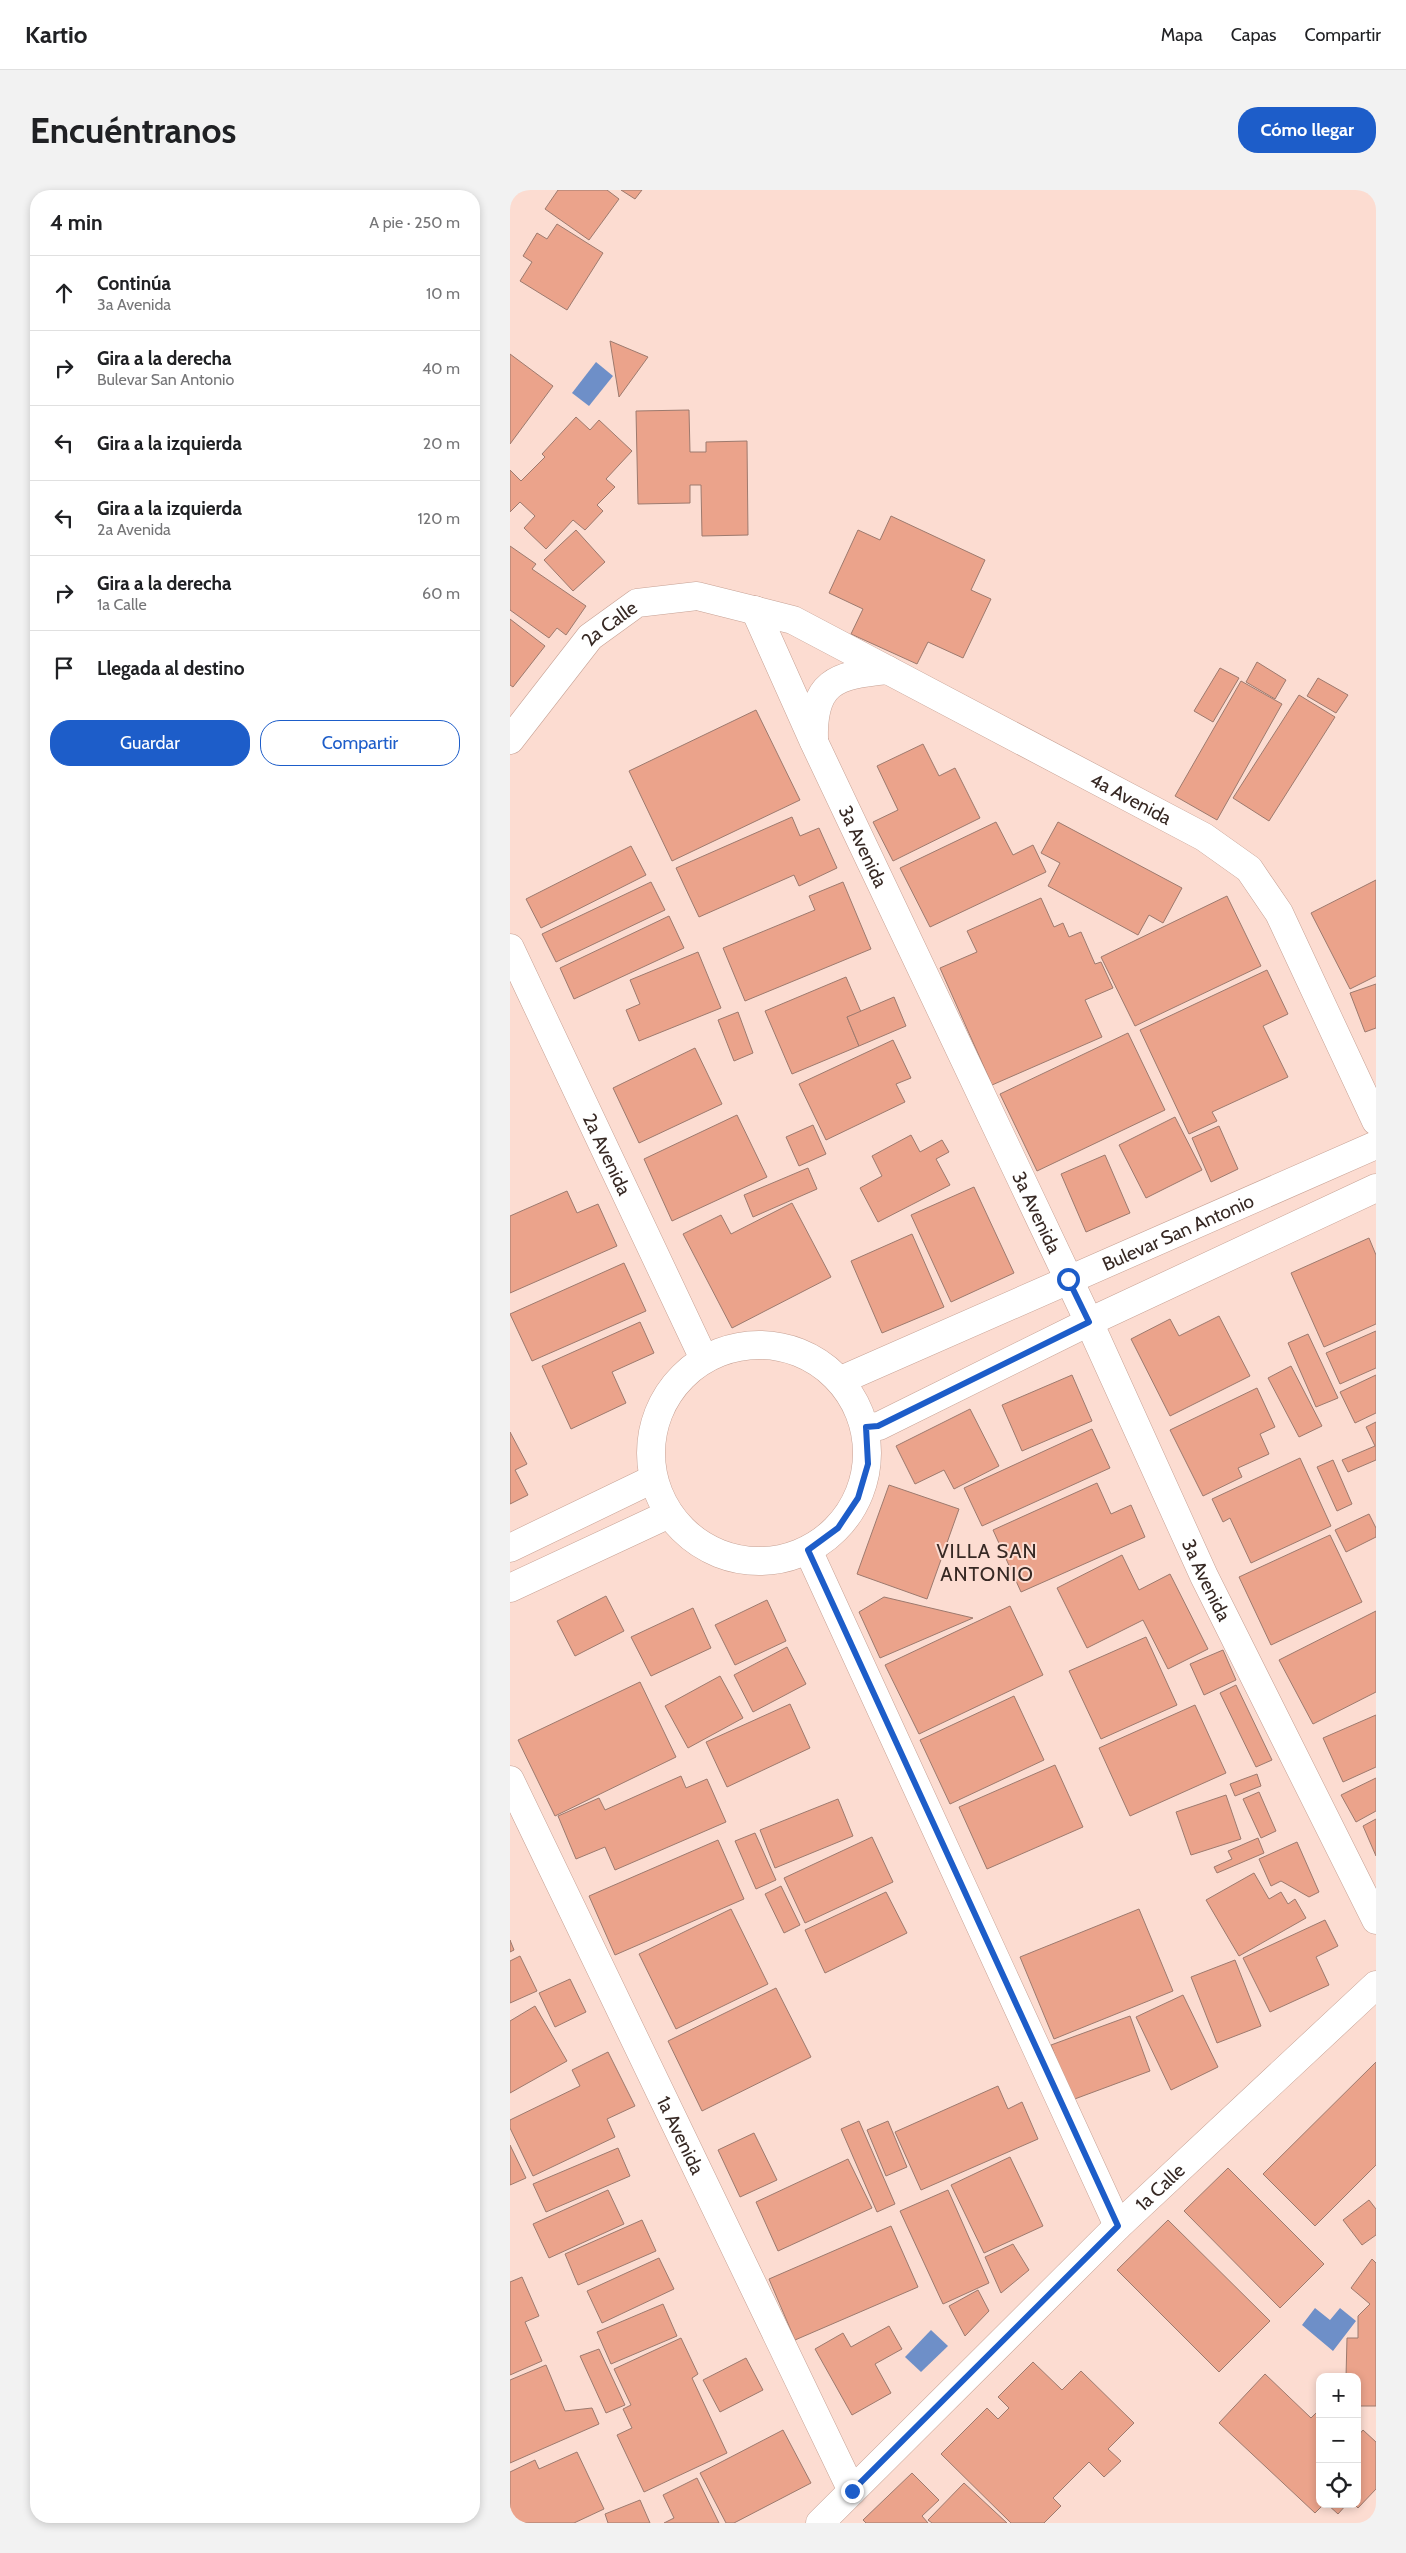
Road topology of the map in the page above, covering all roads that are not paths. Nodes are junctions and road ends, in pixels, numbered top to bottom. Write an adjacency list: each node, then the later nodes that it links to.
1 (755, 610): 2 (street, 4a Avenida); 3 (street, 2a Calle); 4 (street, 3a Avenida)
2 (888, 670): 4 (street); 6 (street, 4a Avenida)
3 (510, 740)
4 (814, 742): 9 (street, 3a Avenida)
5 (510, 948): 11 (street, 2a Avenida)
6 (1376, 1121)
7 (1376, 1144): 9 (street, Bulevar San Antonio)
8 (1376, 1188): 10 (street)
9 (1068, 1279): 10 (street, 3a Avenida); 12 (street, Bulevar San Antonio)
10 (1089, 1322): 13 (street); 20 (street, 3a Avenida)
11 (704, 1358): 12 (street); 14 (street)
12 (841, 1380): 13 (street)
13 (866, 1427): 17 (street)
14 (653, 1479): 15 (street); 16 (street)
15 (669, 1514): 17 (street); 18 (street)
16 (510, 1548)
17 (808, 1550): 22 (street)
18 (510, 1588)
19 (510, 1780): 23 (street, 1a Avenida)
20 (1376, 1920)
21 (1376, 1985): 22 (street, 1a Calle)
22 (1118, 2226): 23 (street, 1a Calle)
23 (852, 2491): 24 (street, 1a Calle)
24 (820, 2523)

